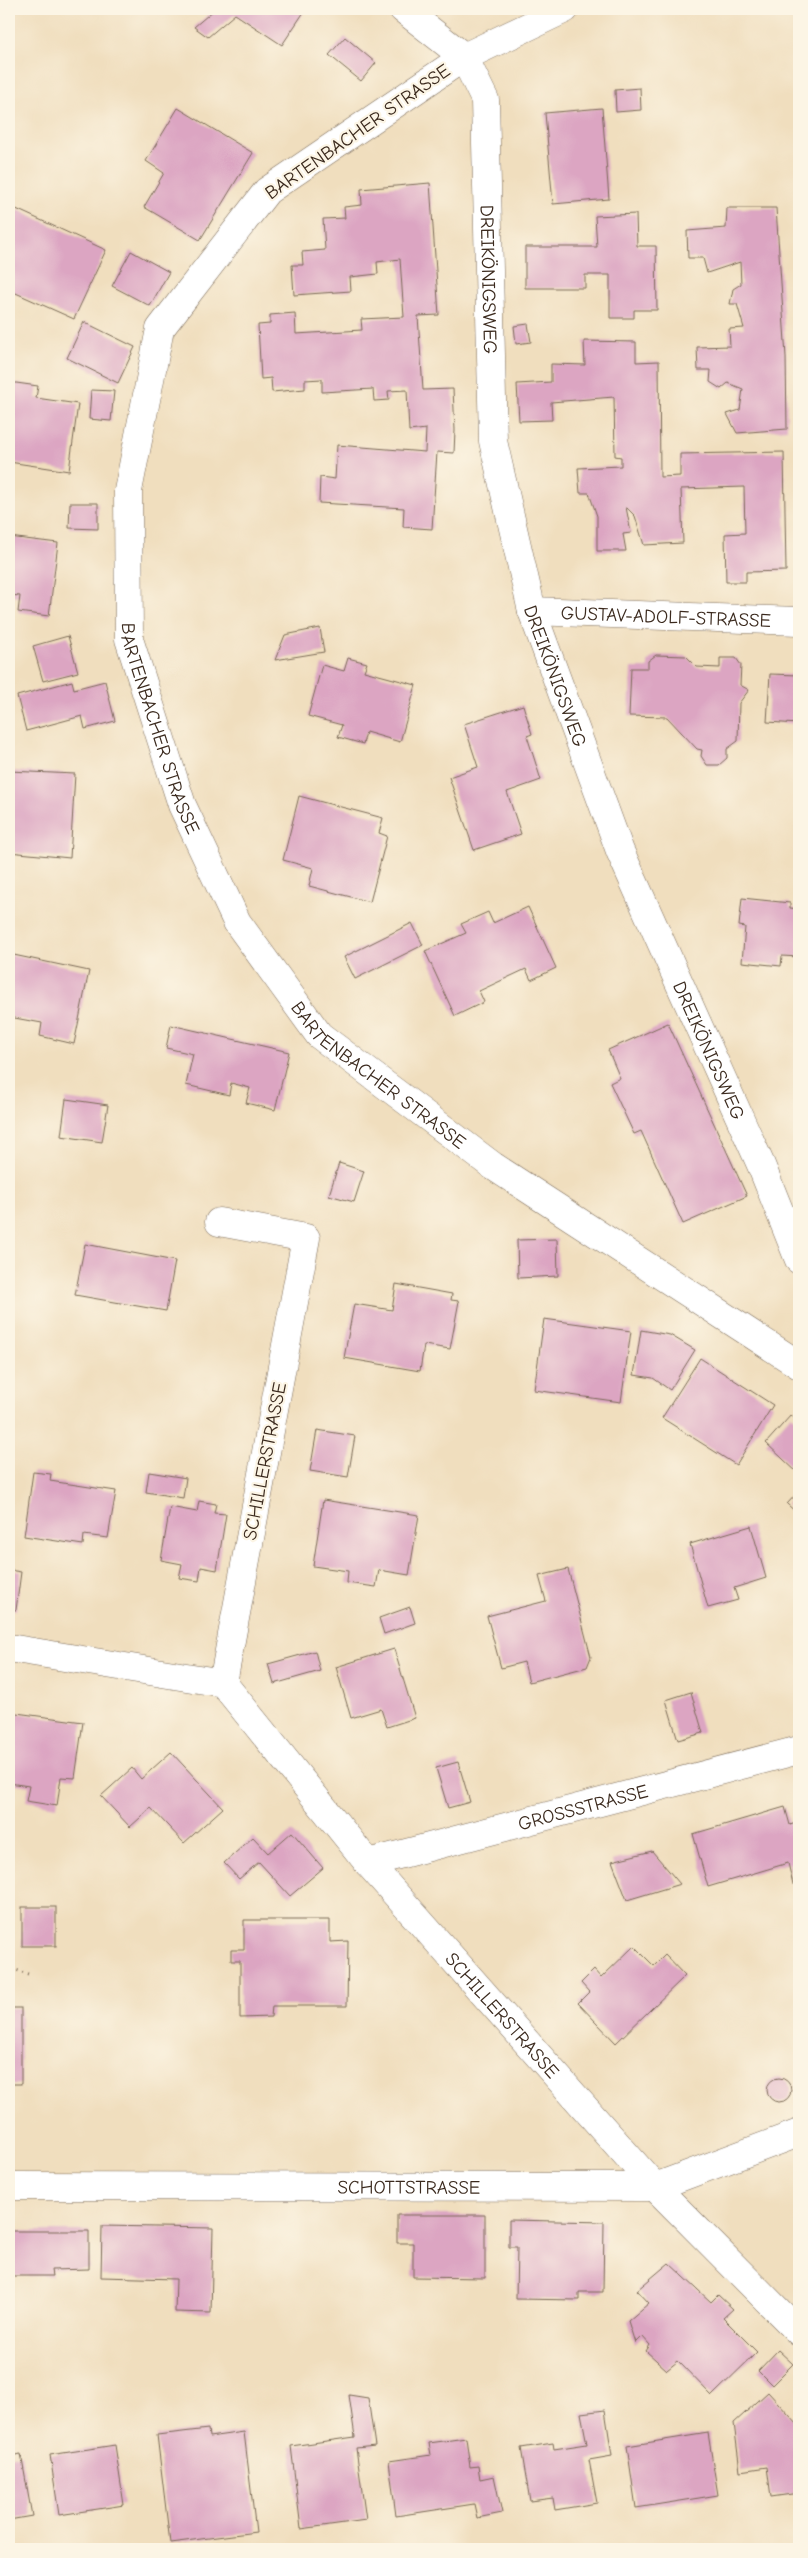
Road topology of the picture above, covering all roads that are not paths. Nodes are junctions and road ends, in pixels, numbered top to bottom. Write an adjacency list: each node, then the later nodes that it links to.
1 (403, 9): 3 (street)
2 (565, 9): 3 (street, BARTENBACHER STRASSE)
3 (464, 57): 4 (street, DREIKÖNIGSWEG); 8 (street, BARTENBACHER STRASSE)
4 (532, 611): 5 (street, GUSTAV-ADOLF-STRASSE); 7 (street, DREIKÖNIGSWEG)
5 (799, 621)
6 (219, 1222): 10 (street, SCHILLERSTRASSE)
7 (799, 1260)
8 (799, 1365)
9 (9, 1648): 10 (street)
10 (223, 1683): 12 (street, SCHILLERSTRASSE)
11 (799, 1750): 12 (street, GROSSSTRASSE)
12 (368, 1863): 15 (street, SCHILLERSTRASSE)
13 (799, 2133): 15 (street, SCHOTTSTRASSE)
14 (9, 2186): 15 (street, SCHOTTSTRASSE)
15 (654, 2187): 16 (street, SCHILLERSTRASSE)
16 (799, 2332)

